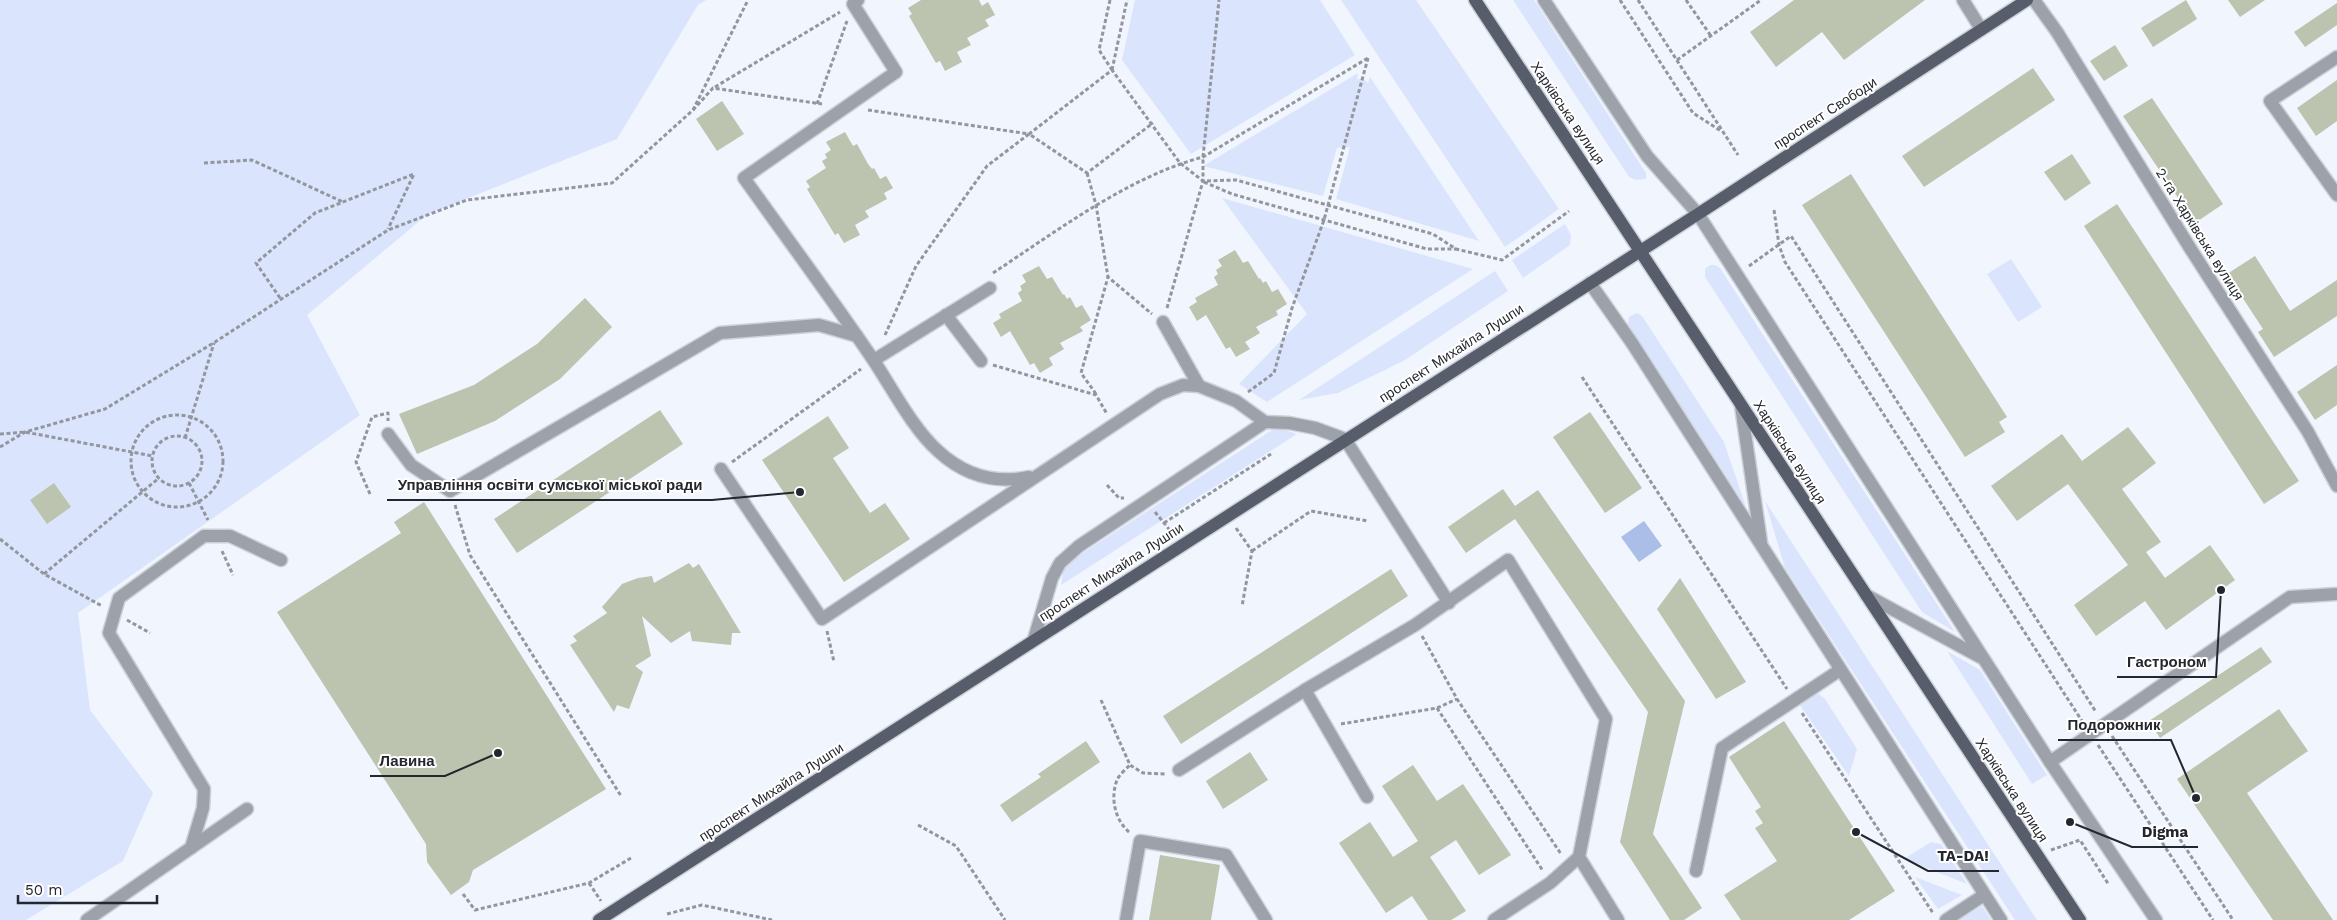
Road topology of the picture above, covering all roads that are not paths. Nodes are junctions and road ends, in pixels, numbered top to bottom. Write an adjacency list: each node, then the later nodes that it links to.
1 (1475, 0): 11 (main road, Харківська вулиця)
2 (1544, 0): 10 (street)
3 (1963, 0): 7 (street)
4 (2027, 0): 7 (main road, проспект Свободи)
5 (2034, 0): 26 (street, 2-га Харківська вулиця)
6 (856, 2): 16 (street)
7 (1981, 29): 10 (main road, проспект Свободи)
8 (2337, 57): 9 (street)
9 (2337, 195)
10 (1698, 214): 11 (main road, проспект Свободи); 33 (street)
11 (1639, 250): 13 (main road, проспект Михайла Лушпи); 20 (main road, Харківська вулиця)
12 (989, 282): 14 (street)
13 (1590, 283): 23 (main road, проспект Михайла Лушпи); 27 (street)
14 (946, 315): 17 (street); 18 (street)
15 (1163, 322): 19 (street)
16 (857, 336): 17 (street); 22 (street)
17 (874, 360): 25 (street)
18 (981, 361)
19 (1200, 386): 21 (street); 25 (street)
20 (1742, 406): 27 (street); 30 (main road, Харківська вулиця)
21 (1265, 422): 23 (street); 32 (street)
22 (388, 434)
23 (1345, 439): 31 (street); 32 (main road, проспект Михайла Лушпи)
24 (721, 469): 25 (street)
25 (1037, 475)
26 (2337, 486)
27 (1762, 548): 34 (street)
28 (281, 560): 40 (street)
29 (2337, 594): 36 (street)
30 (1866, 595): 33 (street); 52 (main road, Харківська вулиця)
31 (1449, 603): 35 (street); 41 (street)
32 (1034, 639): 44 (main road, проспект Михайла Лушпи)
33 (1982, 658): 36 (street)
34 (1840, 670): 42 (street); 43 (street)
35 (1305, 690): 37 (street); 38 (street)
36 (2050, 762): 53 (street)
37 (1179, 770)
38 (1368, 796)
39 (246, 809): 40 (street)
40 (191, 848): 45 (street)
41 (1579, 857): 48 (street); 49 (street)
42 (1696, 871)
43 (1984, 895): 50 (street); 51 (street)
44 (604, 917)
45 (86, 920)
46 (1126, 920): 47 (street)
47 (1266, 920)
48 (1494, 920)
49 (1618, 920)
50 (1946, 920)
51 (2001, 920)
52 (2080, 920)
53 (2156, 920)

